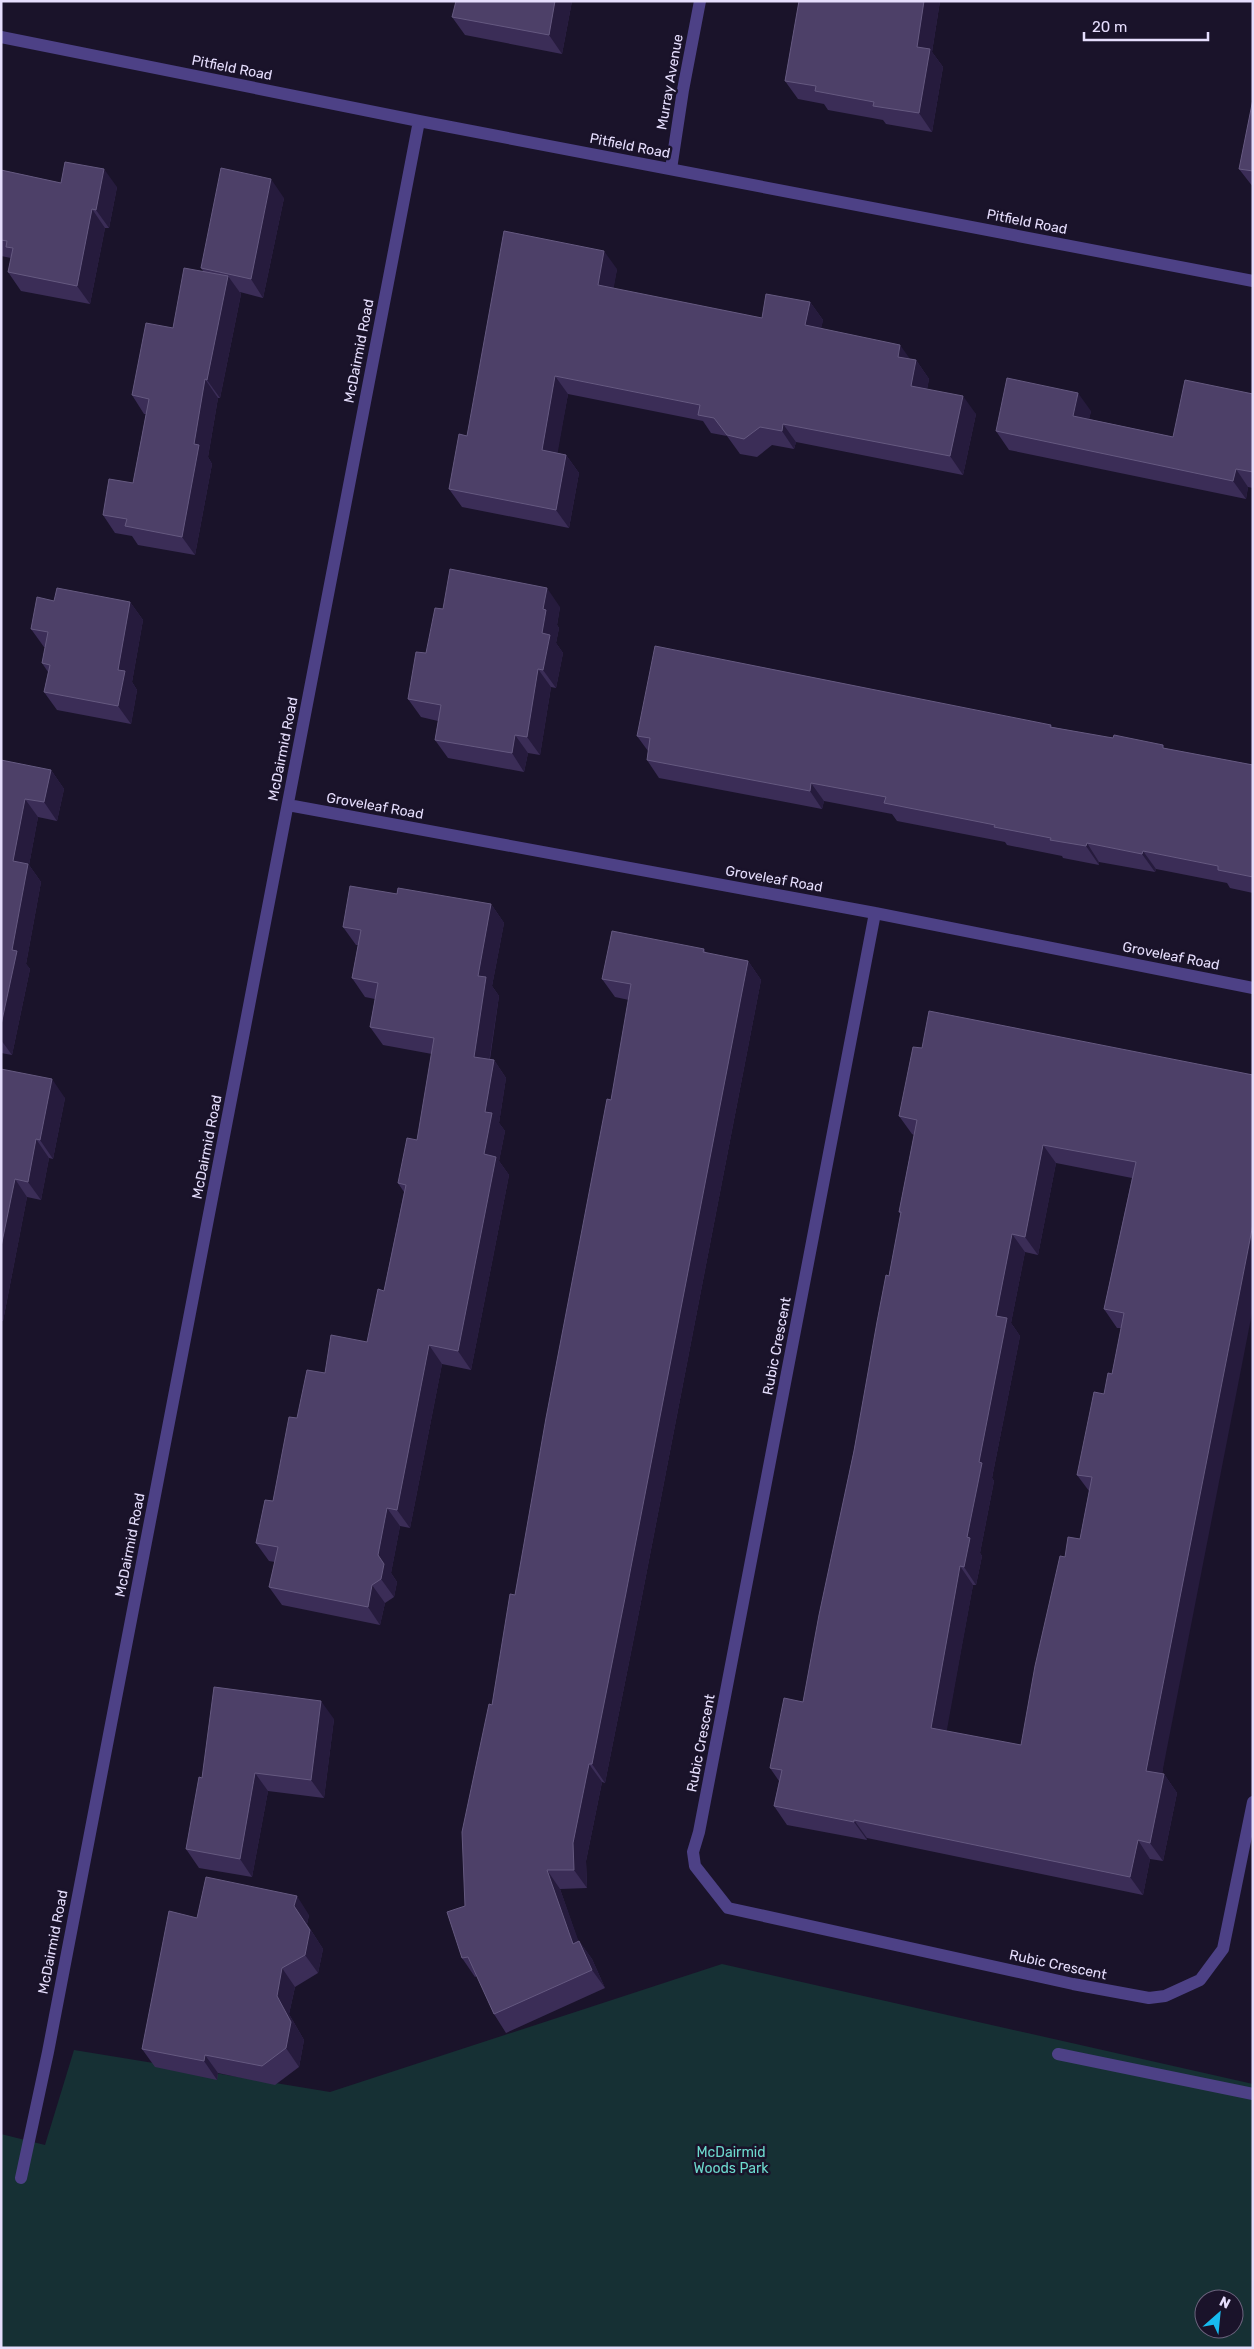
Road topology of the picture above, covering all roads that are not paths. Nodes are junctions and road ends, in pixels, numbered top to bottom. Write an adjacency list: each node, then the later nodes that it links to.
1 (700, 1): 4 (street, Murray Avenue)
2 (1, 37): 3 (street, Pitfield Road)
3 (419, 121): 4 (street, Pitfield Road); 6 (street, McDairmid Road)
4 (671, 169): 5 (street, Pitfield Road)
5 (1253, 281)
6 (288, 805): 7 (street, Groveleaf Road); 12 (street, McDairmid Road)
7 (875, 913): 8 (street, Groveleaf Road); 9 (street, Rubic Crescent)
8 (1253, 988)
9 (1253, 1802)
10 (1058, 2054): 11 (street)
11 (1253, 2094)
12 (21, 2178)

